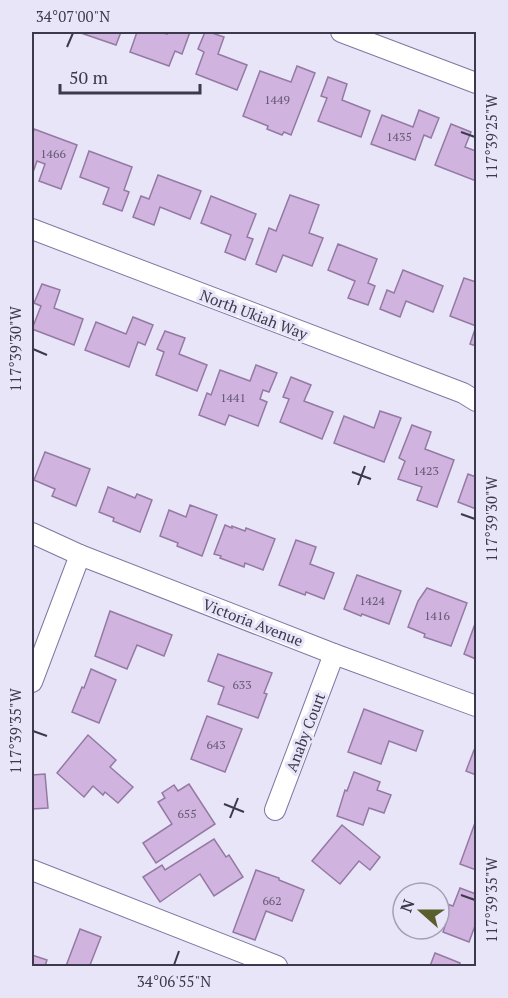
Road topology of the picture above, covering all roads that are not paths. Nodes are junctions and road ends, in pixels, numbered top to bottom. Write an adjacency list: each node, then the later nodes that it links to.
1 (341, 32): 2 (street)
2 (477, 83)
3 (32, 229): 4 (street, North Ukiah Way)
4 (477, 401)
5 (32, 533): 6 (street, Victoria Avenue)
6 (80, 555): 7 (street, Victoria Avenue); 8 (street)
7 (334, 654): 9 (street, Victoria Avenue); 10 (street, Anaby Court)
8 (32, 682)
9 (477, 706)
10 (275, 810)
11 (32, 870): 12 (street)
12 (277, 966)

